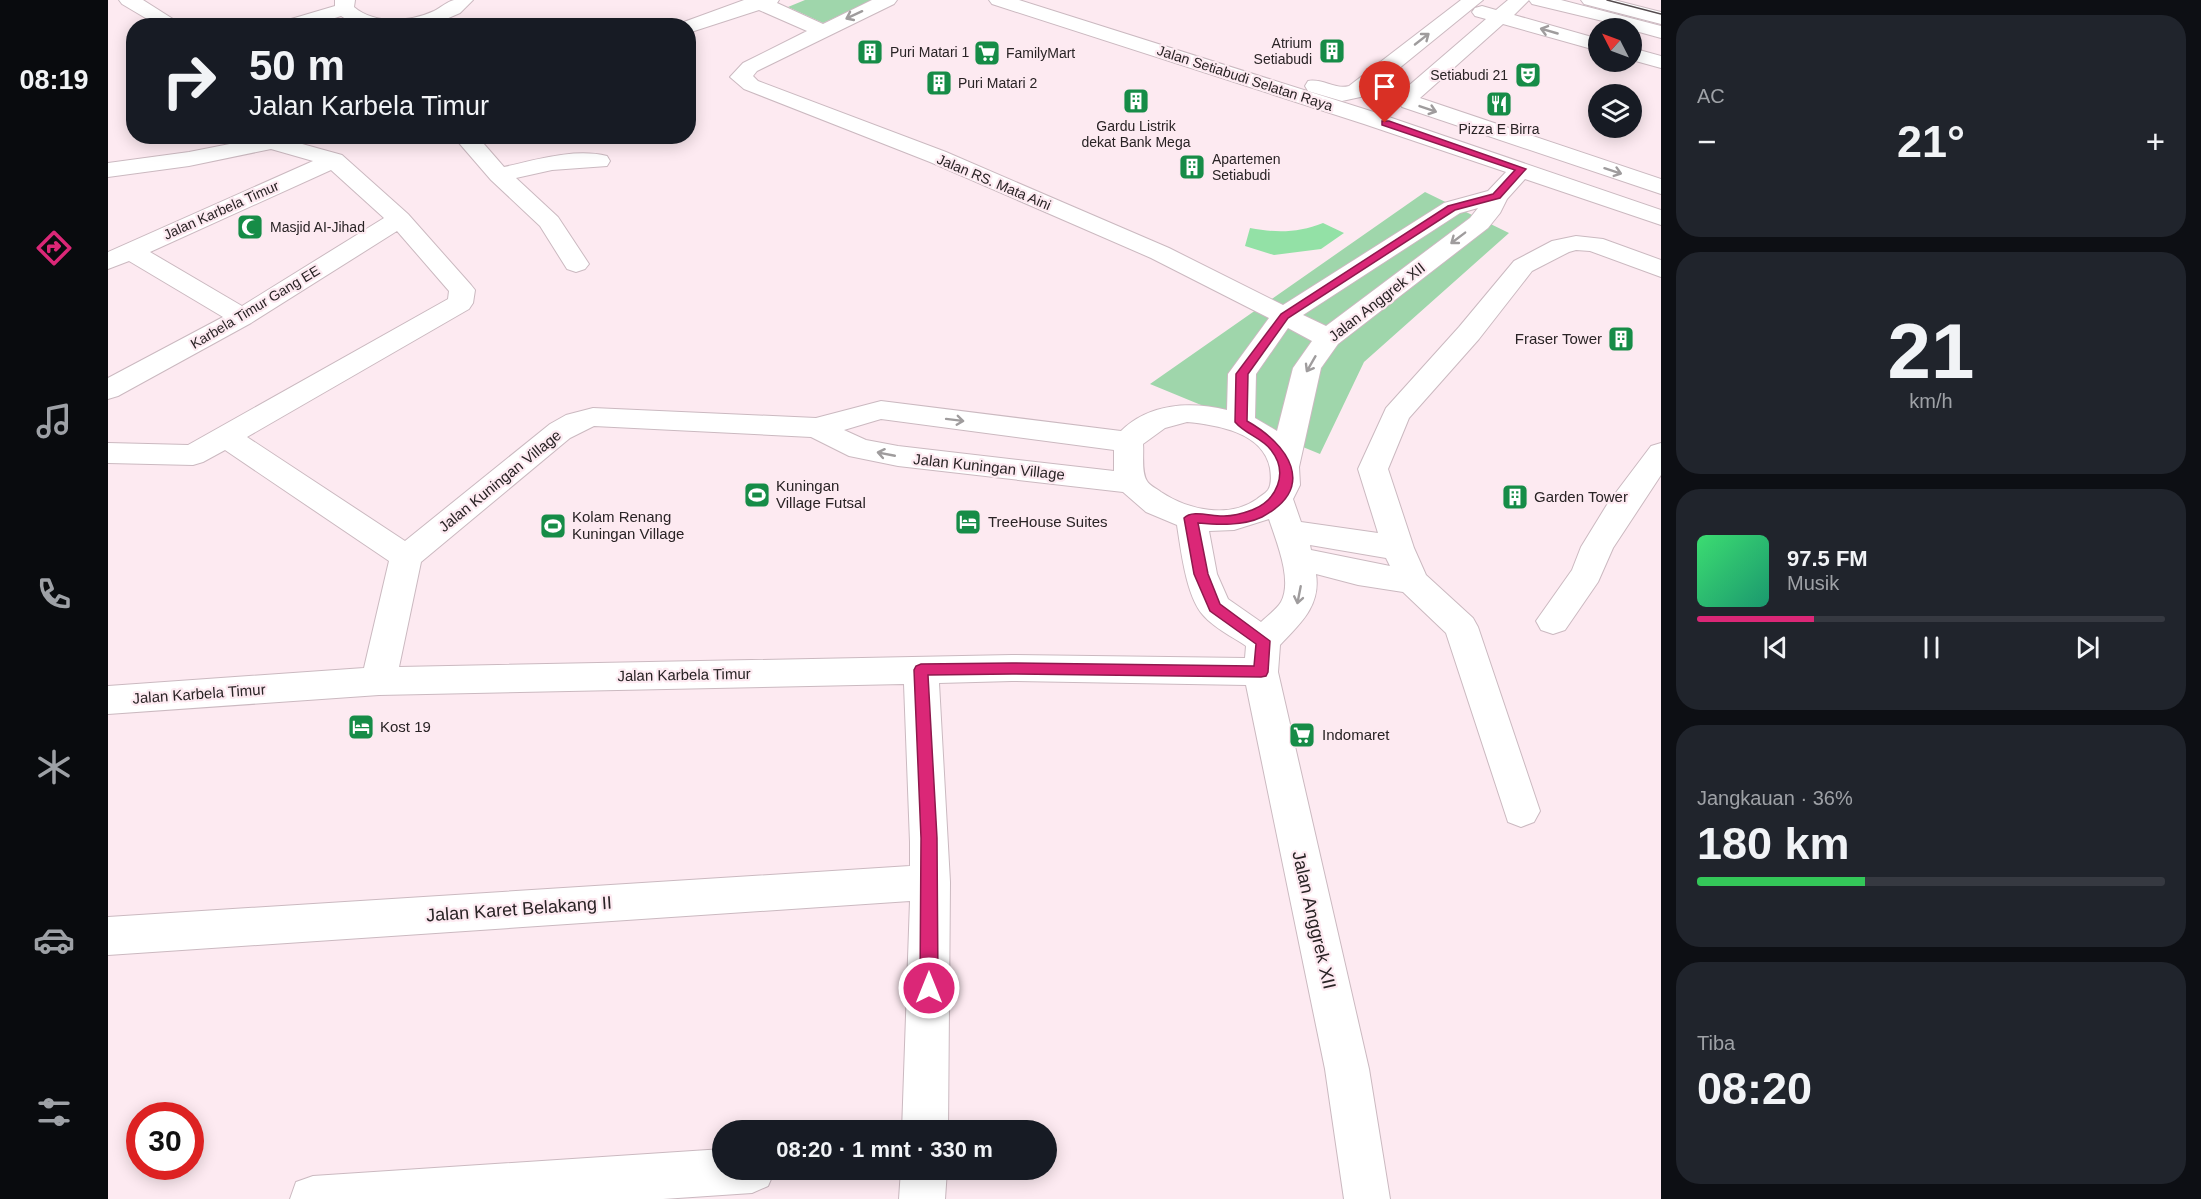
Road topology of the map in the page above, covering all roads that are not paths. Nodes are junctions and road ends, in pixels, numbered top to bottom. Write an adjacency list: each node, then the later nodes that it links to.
1 (129, 0): 16 (street)
2 (463, 0): 19 (street)
3 (887, 0): 22 (street, one-way to 22)
4 (999, 0): 32 (street, Jalan Setiabudi Selatan Raya)
5 (1040, 0): 13 (street, one-way to 13)
6 (1437, 0): 13 (street)
7 (1520, 0): 15 (street)
8 (1539, 0): 23 (street)
9 (1591, 0): 20 (street)
10 (1656, 0): 12 (street)
11 (762, 1): 21 (street); 22 (street)
12 (1661, 1)
13 (1468, 4): 15 (street)
14 (345, 5): 17 (street); 18 (street)
15 (1500, 17): 24 (street, one-way to 15); 35 (street, one-way to 35)
16 (160, 18)
17 (310, 18)
18 (354, 18)
19 (434, 18)
20 (1661, 18)
21 (696, 24)
22 (822, 31): 43 (street, Jalan RS. Mata Aini)
23 (1661, 32)
24 (1588, 42)
25 (1642, 57): 26 (street)
26 (1661, 62)
27 (248, 144): 33 (street)
28 (284, 144): 30 (street)
29 (471, 144): 34 (street)
30 (334, 160): 38 (street); 39 (street, Jalan Karbela Timur)
31 (598, 160): 34 (street)
32 (1522, 169): 36 (street, Jalan Anggrek XII); 37 (street, Jalan Setiabudi Selatan Raya)
33 (108, 170)
34 (499, 175): 40 (street)
35 (1661, 187)
36 (1496, 196): 43 (street); 44 (street, Jalan Anggrek XII, one-way to 44)
37 (1661, 218)
38 (399, 219): 42 (street, Karbela Timur Gang EE); 48 (street)
39 (119, 256): 42 (street)
40 (576, 264)
41 (1661, 269): 57 (street)
42 (242, 316): 45 (street, Karbela Timur Gang EE)
43 (1284, 316): 44 (street, Jalan RS. Mata Aini); 46 (street)
44 (1328, 338): 52 (street, Jalan Anggrek XII, one-way to 52)
45 (108, 390)
46 (1241, 422): 49 (street); 52 (street)
47 (816, 428): 49 (street, Jalan Kuningan Village, one-way to 49); 53 (street, Jalan Kuningan Village, one-way to 47); 58 (street, Jalan Kuningan Village)
48 (226, 437): 50 (street); 58 (street)
49 (1128, 442): 53 (street)
50 (108, 453)
51 (1661, 453): 60 (street)
52 (1285, 466): 54 (street)
53 (1132, 483): 55 (street)
54 (1278, 499): 55 (street); 56 (street)
55 (1191, 518): 61 (street)
56 (1293, 545): 57 (street); 59 (street); 61 (street, one-way to 61)
57 (1398, 548): 59 (street)
58 (406, 557): 63 (street)
59 (1413, 582): 65 (street)
60 (1553, 621)
61 (1262, 657): 62 (street, Jalan Karbela Timur); 73 (street, Jalan Anggrek XII)
62 (921, 670): 63 (street, Jalan Karbela Timur); 66 (street)
63 (379, 681): 64 (street, Jalan Karbela Timur)
64 (108, 700)
65 (1521, 810)
66 (930, 882): 67 (street, Jalan Karet Belakang II); 68 (street)
67 (108, 936)
68 (925, 1120)
69 (712, 1173): 71 (street)
70 (923, 1180): 72 (street)
71 (313, 1199)
72 (922, 1199)
73 (1367, 1199)

